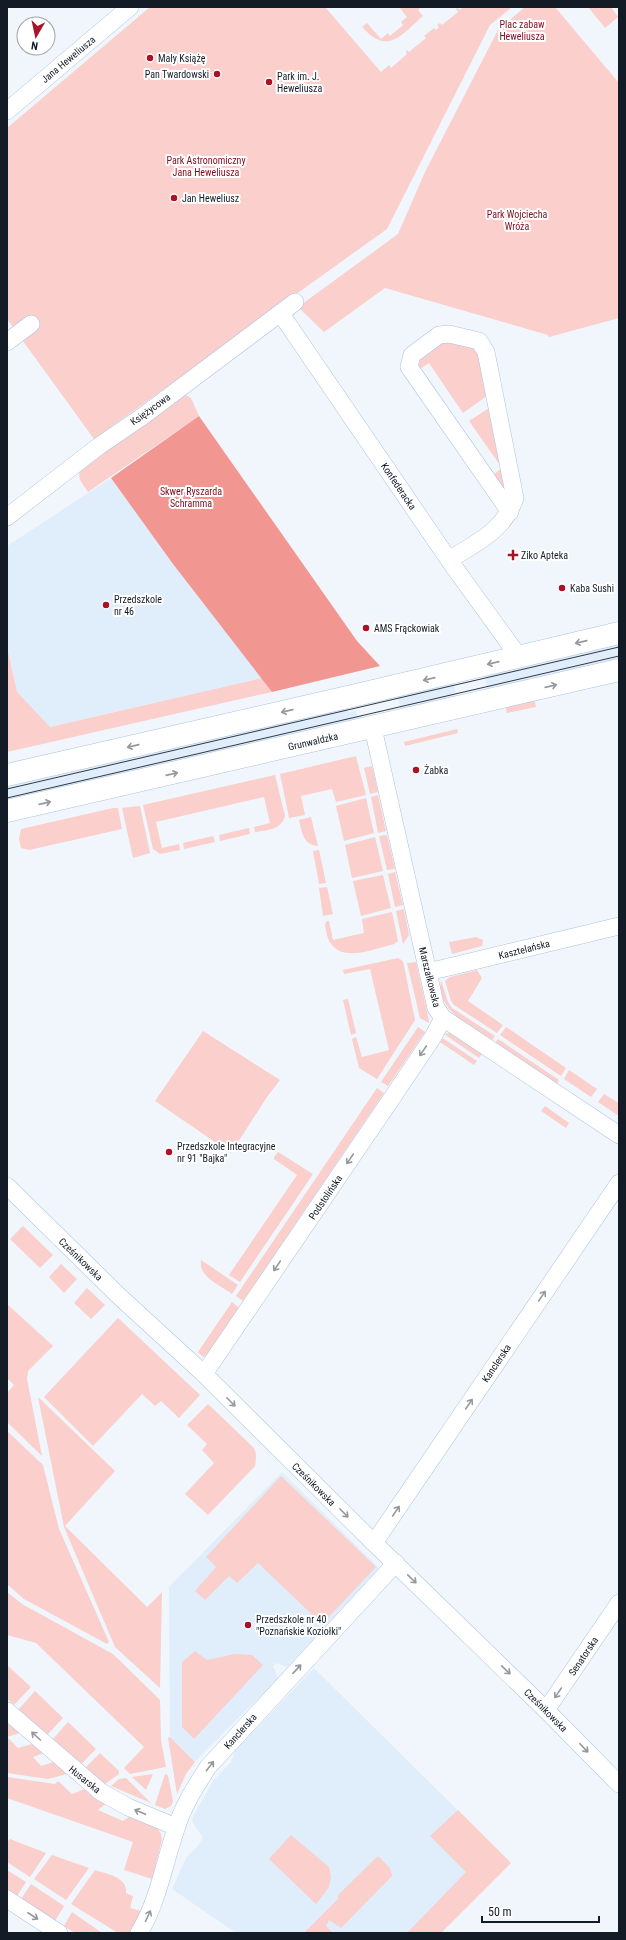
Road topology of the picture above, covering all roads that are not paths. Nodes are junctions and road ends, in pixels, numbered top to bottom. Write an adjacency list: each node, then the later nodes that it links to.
1 (130, 7): 2 (street, Jana Heweliusza)
2 (7, 111)
3 (295, 302): 4 (street, Księżycowa)
4 (281, 314): 8 (street, Księżycowa); 9 (street, Konfederacka)
5 (31, 324): 6 (street)
6 (7, 342)
7 (510, 512): 7 (street); 9 (street)
8 (7, 517)
9 (450, 560): 11 (street, Konfederacka)
10 (619, 633): 11 (street, one-way to 11)
11 (519, 657): 12 (street, one-way to 12)
12 (466, 670): 14 (street, one-way to 14); 15 (street)
13 (619, 670): 15 (street, Grunwaldzka, one-way to 13)
14 (365, 693): 16 (street); 17 (street, one-way to 17)
15 (475, 704): 16 (street, Grunwaldzka)
16 (373, 728): 18 (street, Grunwaldzka, one-way to 16); 20 (street, Marszałkowska)
17 (7, 775)
18 (7, 811)
19 (619, 926): 20 (street, Kasztelańska)
20 (428, 972): 21 (street, Marszałkowska)
21 (443, 1018): 22 (street, Marszałkowska); 25 (street, Podstolińska, one-way to 25)
22 (619, 1135)
23 (619, 1183): 26 (street, Kanclerska, one-way to 23)
24 (7, 1186): 25 (street, Cześnikowska)
25 (204, 1374): 26 (street, Cześnikowska, one-way to 26)
26 (374, 1543): 27 (street, Cześnikowska)
27 (396, 1563): 29 (street, Cześnikowska, one-way to 29); 32 (street, Kanclerska, one-way to 27)
28 (619, 1602): 29 (street, Senatorska, one-way to 29)
29 (546, 1710): 31 (street, Cześnikowska, one-way to 31)
30 (7, 1711): 32 (street, Husarska, one-way to 30)
31 (619, 1784)
32 (176, 1827): 35 (street, Kanclerska, one-way to 32)
33 (7, 1899): 34 (street, one-way to 34)
34 (59, 1933)
35 (139, 1933)

